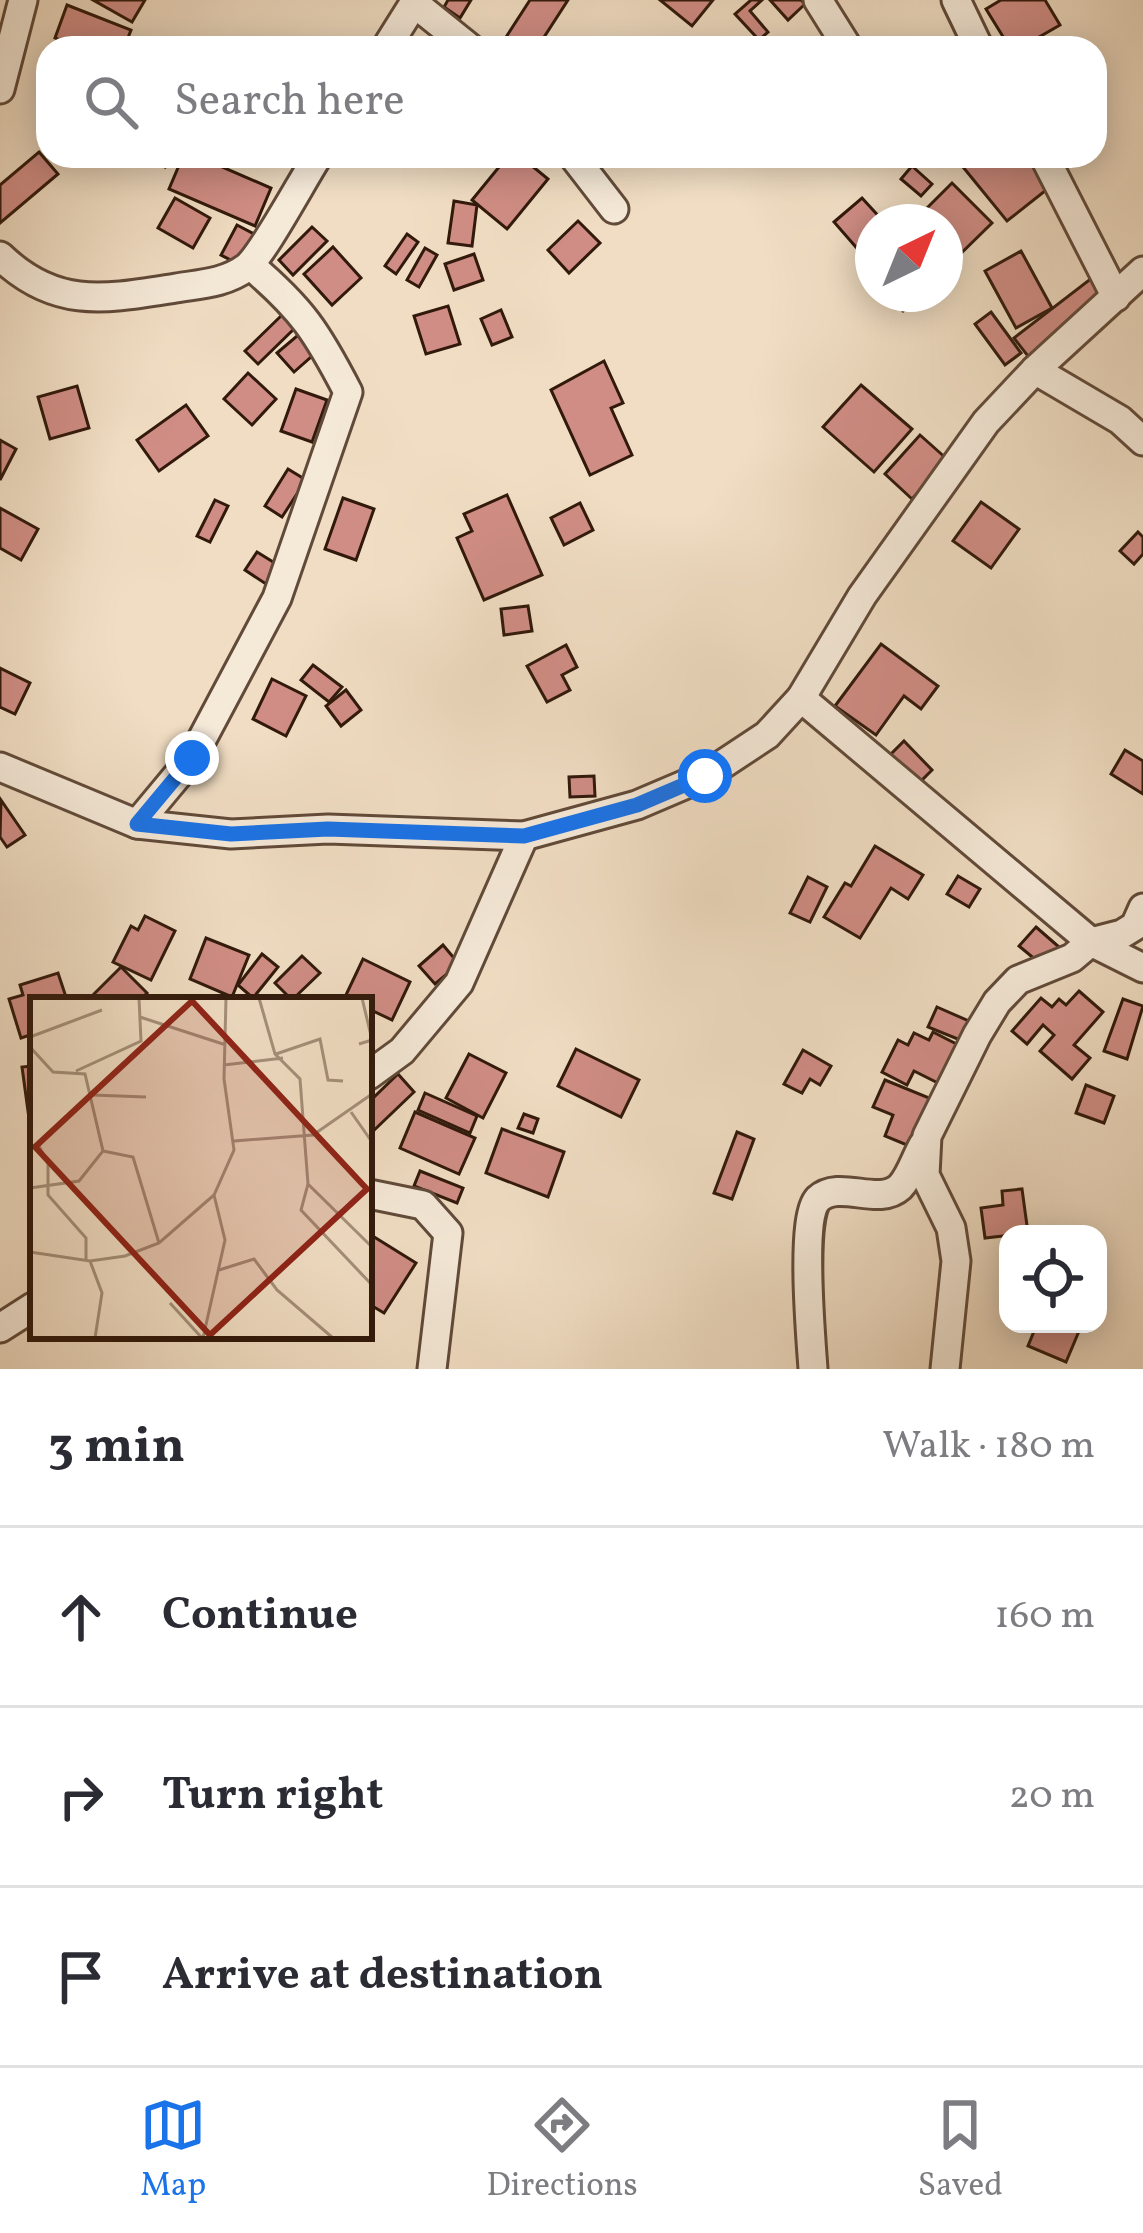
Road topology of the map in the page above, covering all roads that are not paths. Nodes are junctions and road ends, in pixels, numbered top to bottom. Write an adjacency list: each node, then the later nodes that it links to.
1 (22, 0): 9 (street)
2 (818, 0): 7 (street)
3 (956, 0): 8 (street)
4 (415, 2): 5 (street); 6 (street)
5 (394, 36)
6 (456, 36)
7 (840, 36)
8 (973, 36)
9 (0, 89)
10 (310, 168): 15 (street)
11 (582, 168): 13 (street)
12 (1050, 168): 17 (street)
13 (614, 209)
14 (0, 256): 15 (street)
15 (250, 265): 22 (street)
16 (1143, 272): 17 (street)
17 (1116, 297): 18 (street)
18 (1035, 370): 19 (street); 20 (street)
19 (1143, 441)
20 (801, 698): 23 (street); 25 (street)
21 (0, 767): 22 (street)
22 (137, 824): 23 (street)
23 (524, 836): 27 (street)
24 (1143, 908): 25 (street)
25 (1091, 942): 26 (street); 28 (street)
26 (1143, 968)
27 (372, 1074)
28 (927, 1136): 33 (street); 34 (street)
29 (372, 1195): 32 (street)
30 (30, 1308): 31 (street)
31 (0, 1328)
32 (432, 1369)
33 (813, 1369)
34 (945, 1369)

